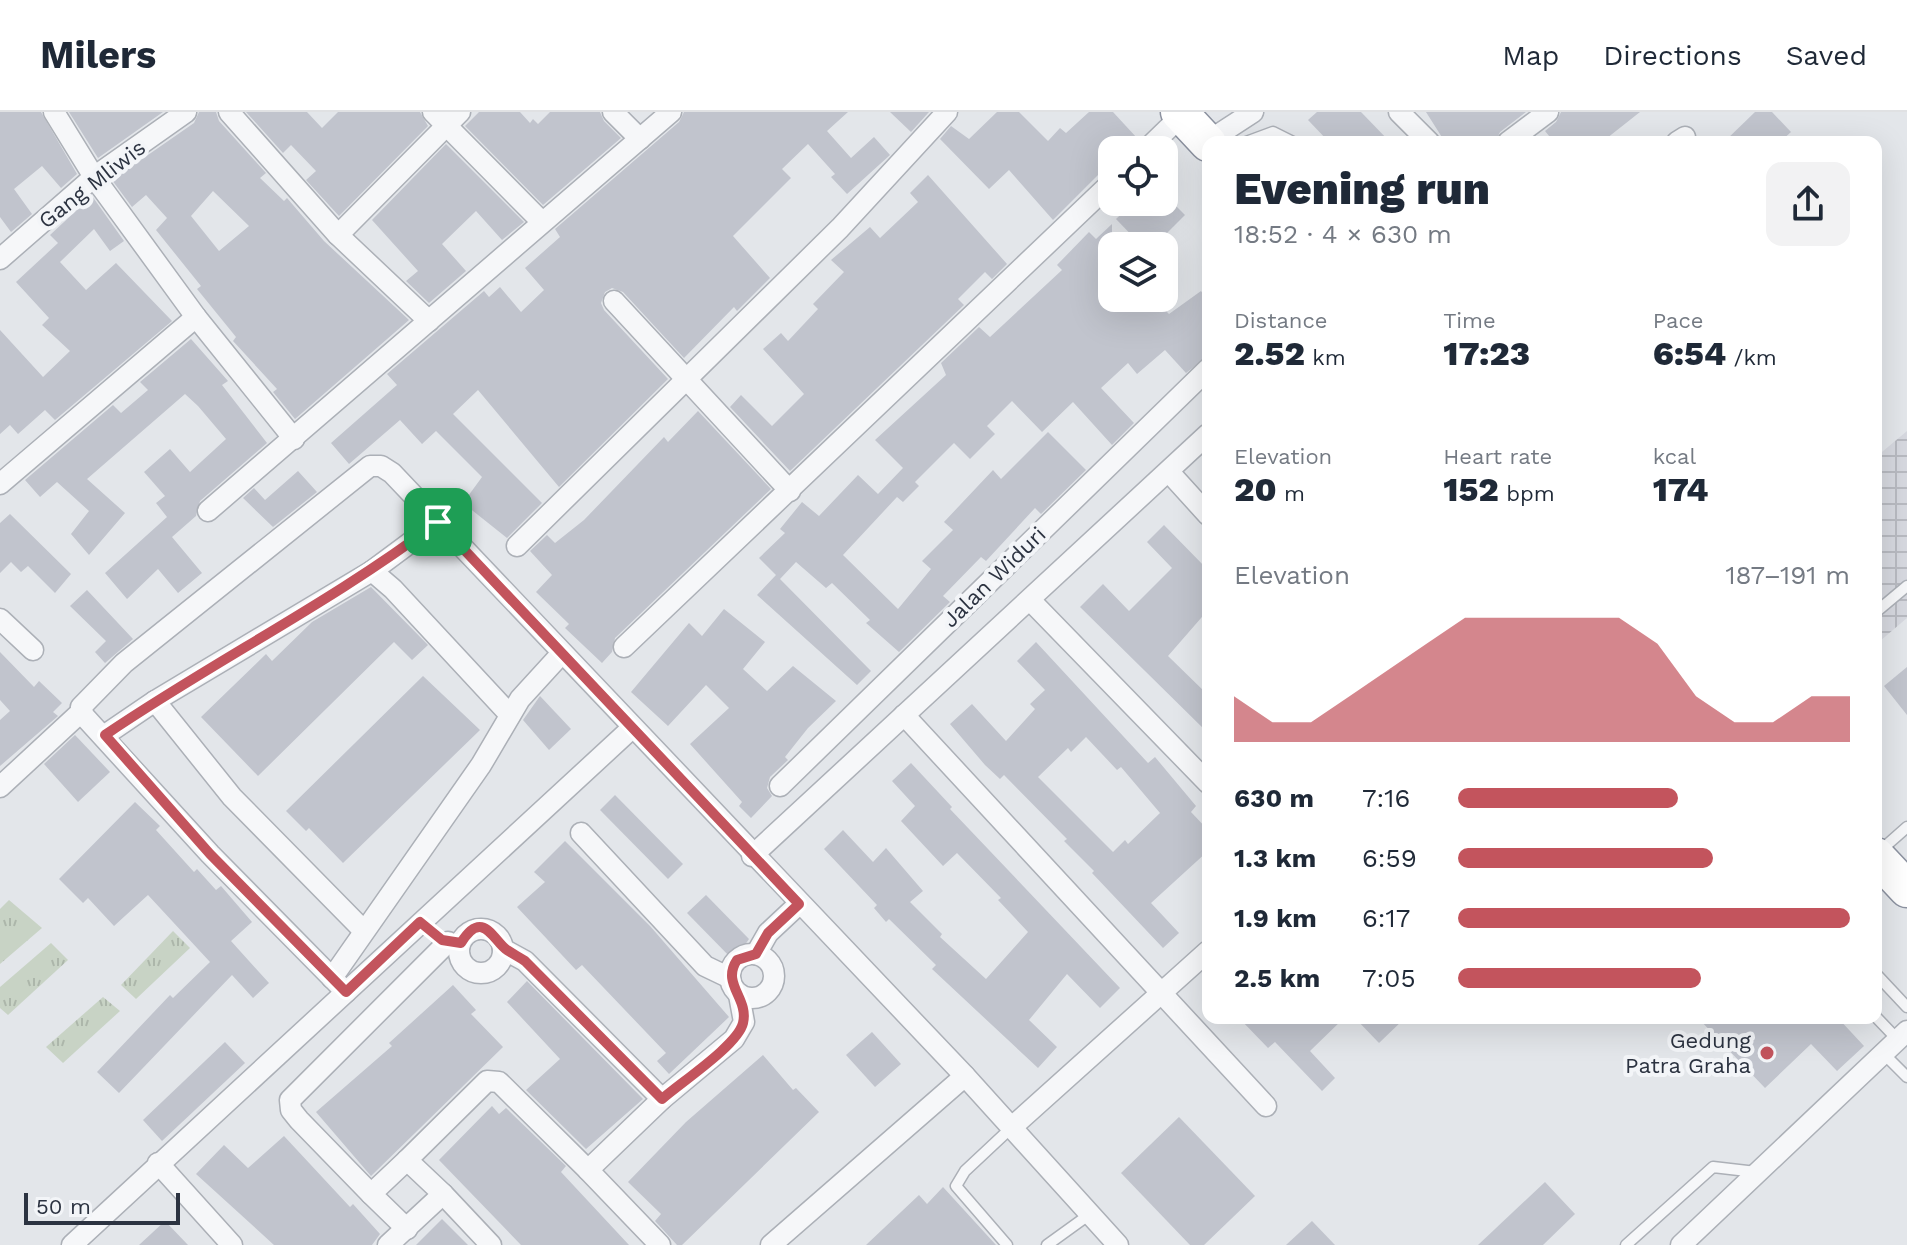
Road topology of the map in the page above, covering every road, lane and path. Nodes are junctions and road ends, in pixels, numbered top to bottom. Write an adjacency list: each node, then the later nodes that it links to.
1 (54, 112): 20 (street)
2 (186, 112): 20 (street, Gang Mliwis)
3 (229, 112): 23 (street)
4 (613, 112): 19 (street)
5 (671, 112): 19 (street)
6 (947, 112): 29 (street)
7 (1253, 112): 14 (street)
8 (1399, 112): 17 (street)
9 (1548, 112): 18 (street)
10 (1180, 114): 12 (street); 13 (highway)
11 (446, 117): 22 (street); 23 (street)
12 (1159, 136)
13 (1202, 136)
14 (1217, 136)
15 (1262, 136): 16 (lane)
16 (1281, 136)
17 (1423, 136)
18 (1516, 136)
19 (640, 139): 22 (street)
20 (94, 177): 24 (street, Gang Mliwis); 26 (street)
21 (1098, 195): 34 (street)
22 (542, 222): 27 (street)
23 (338, 235): 27 (street)
24 (0, 259)
25 (614, 301): 29 (street)
26 (196, 317): 30 (street); 33 (street)
27 (429, 321): 30 (street)
28 (1202, 375): 54 (street, Jalan Widuri)
29 (686, 380): 34 (street); 38 (street)
30 (294, 439): 36 (street)
31 (1202, 440): 32 (street)
32 (1169, 472): 35 (street); 41 (street)
33 (0, 484)
34 (790, 491): 44 (street)
35 (1202, 508)
36 (208, 511)
37 (438, 522): 39 (street); 46 (street); 48 (street)
38 (517, 546)
39 (372, 571): 47 (street); 49 (street)
40 (1907, 586): 42 (lane)
41 (1030, 600): 50 (street); 53 (street)
42 (1882, 607)
43 (0, 619): 45 (street)
44 (624, 647)
45 (33, 650)
46 (562, 653): 49 (street); 51 (street)
47 (155, 701): 52 (street); 64 (street)
48 (81, 712): 52 (street); 55 (street)
49 (510, 715): 64 (street)
50 (904, 715): 59 (street); 72 (street)
51 (632, 728): 59 (street); 63 (street)
52 (105, 735): 70 (street)
53 (1202, 777)
54 (780, 786)
55 (0, 787)
56 (1907, 827): 58 (lane)
57 (581, 833): 71 (street)
58 (1882, 850)
59 (752, 856): 62 (street)
60 (1882, 862): 61 (highway)
61 (1907, 889)
62 (799, 904): 67 (street); 76 (street)
63 (420, 922): 65 (street); 70 (street)
64 (364, 931): 70 (street)
65 (454, 943): 66 (street); 66 (street); 85 (street)
66 (503, 949): 78 (street)
67 (756, 954): 71 (street); 71 (street)
68 (1202, 956): 72 (street)
69 (1882, 980): 73 (lane)
70 (339, 985): 82 (street)
71 (735, 986): 78 (street)
72 (1163, 991): 79 (street); 80 (street)
73 (1907, 1007)
74 (1882, 1024): 75 (lane)
75 (1896, 1042): 77 (lane); 84 (street)
76 (965, 1076): 80 (street); 94 (street)
77 (1907, 1077)
78 (662, 1099): 83 (street)
79 (1266, 1106)
80 (1012, 1127): 87 (street); 95 (lane)
81 (407, 1160): 83 (street); 85 (street); 86 (street)
82 (158, 1163): 89 (street); 90 (street)
83 (588, 1170): 93 (street)
84 (1758, 1172): 98 (lane); 99 (street)
85 (371, 1194): 88 (street)
86 (443, 1194): 88 (street); 92 (street)
87 (1090, 1214): 96 (lane); 97 (street)
88 (407, 1229): 91 (street)
89 (72, 1245)
90 (232, 1245)
91 (388, 1245)
92 (491, 1245)
93 (660, 1245)
94 (771, 1245)
95 (1007, 1245)
96 (1047, 1245)
97 (1118, 1245)
98 (1626, 1245)
99 (1681, 1245)

